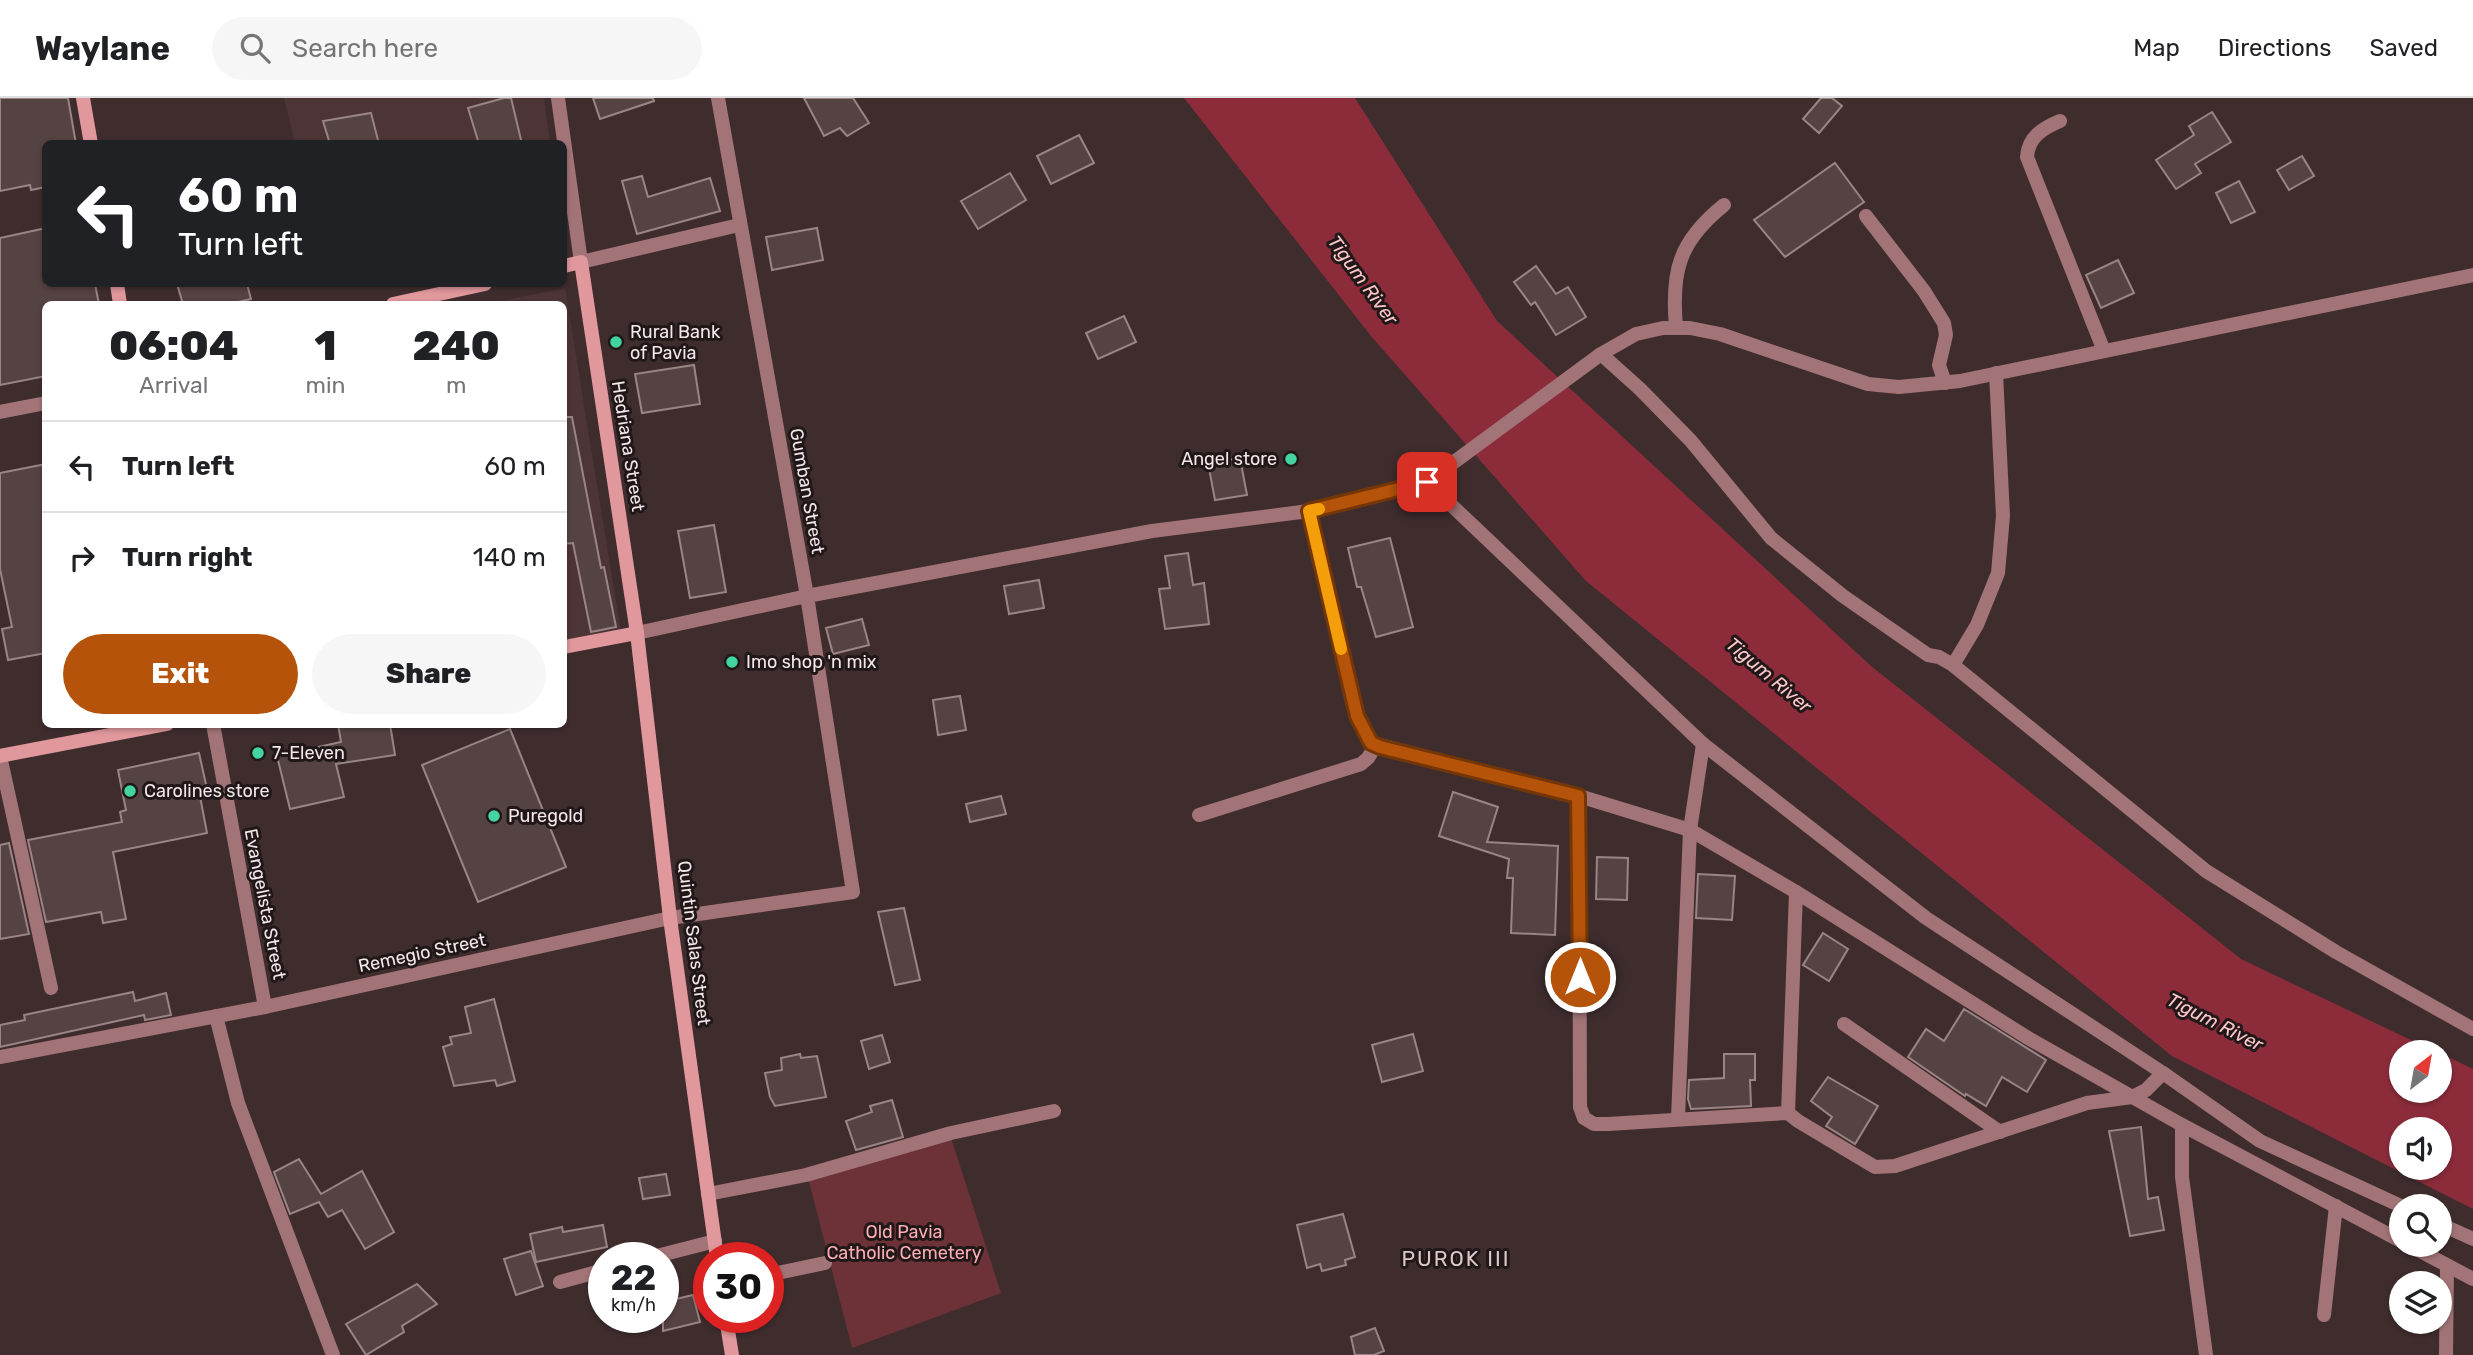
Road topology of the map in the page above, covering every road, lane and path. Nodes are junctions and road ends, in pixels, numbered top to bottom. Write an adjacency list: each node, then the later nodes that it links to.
1 (83, 98): 5 (main road)
2 (558, 98): 6 (street, Hedriana Street)
3 (718, 98): 10 (street, Gumban Street)
4 (2060, 121): 17 (street)
5 (91, 140)
6 (564, 140)
7 (567, 165): 11 (street, Hedriana Street)
8 (1724, 205): 16 (street)
9 (1866, 216): 20 (street)
10 (739, 225): 11 (street); 25 (street, Gumban Street)
11 (580, 262): 12 (main road); 26 (main road, Hedriana Street)
12 (567, 265)
13 (2473, 275): 17 (street)
14 (471, 287): 15 (main road)
15 (407, 301)
16 (1676, 327): 18 (street); 20 (street)
17 (2105, 351): 19 (street)
18 (1601, 354): 23 (street); 28 (street)
19 (1996, 373): 20 (street); 28 (street)
20 (1945, 383)
21 (42, 404): 22 (street)
22 (0, 412)
23 (1427, 482): 24 (street); 31 (street)
24 (1309, 511): 25 (street); 32 (street)
25 (807, 596): 26 (street); 37 (street, Gumban Street)
26 (636, 633): 27 (main road); 39 (main road, Quintin Salas Street)
27 (567, 646)
28 (1953, 665): 44 (street)
29 (146, 728): 33 (main road)
30 (213, 728): 41 (street, Evangelista Street)
31 (1703, 744): 36 (street); 46 (street)
32 (1376, 745): 34 (street); 35 (street)
33 (0, 756): 40 (street)
34 (1578, 796): 36 (street); 50 (street)
35 (1199, 815)
36 (1690, 830): 38 (street); 50 (street)
37 (853, 892): 39 (street, Remegio Street)
38 (1796, 892): 47 (street); 49 (street)
39 (670, 918): 41 (street, Remegio Street); 53 (main road, Quintin Salas Street)
40 (51, 988)
41 (265, 1007): 42 (street, Remegio Street)
42 (216, 1016): 45 (street, Remegio Street); 70 (street)
43 (1844, 1024): 52 (street)
44 (2473, 1029)
45 (0, 1057)
46 (2163, 1073): 47 (street); 54 (street)
47 (2132, 1097): 51 (street); 52 (street)
48 (1054, 1111): 53 (street)
49 (1788, 1113): 50 (street); 52 (street)
50 (1678, 1118)
51 (2182, 1125): 55 (street); 72 (street)
52 (2000, 1132)
53 (708, 1194): 59 (main road, Quintin Salas Street)
54 (2389, 1200)
55 (2336, 1206): 57 (street); 68 (street)
56 (2452, 1229): 58 (street)
57 (2389, 1235)
58 (2473, 1239)
59 (715, 1241): 60 (street)
60 (679, 1250)
61 (2431, 1257): 63 (street)
62 (825, 1264): 64 (street)
63 (2447, 1266): 66 (street); 73 (street)
64 (784, 1272)
65 (588, 1274): 67 (street)
66 (2473, 1279)
67 (560, 1282)
68 (2324, 1315)
69 (728, 1333): 71 (main road)
70 (333, 1355)
71 (732, 1355)
72 (2206, 1355)
73 (2446, 1355)

